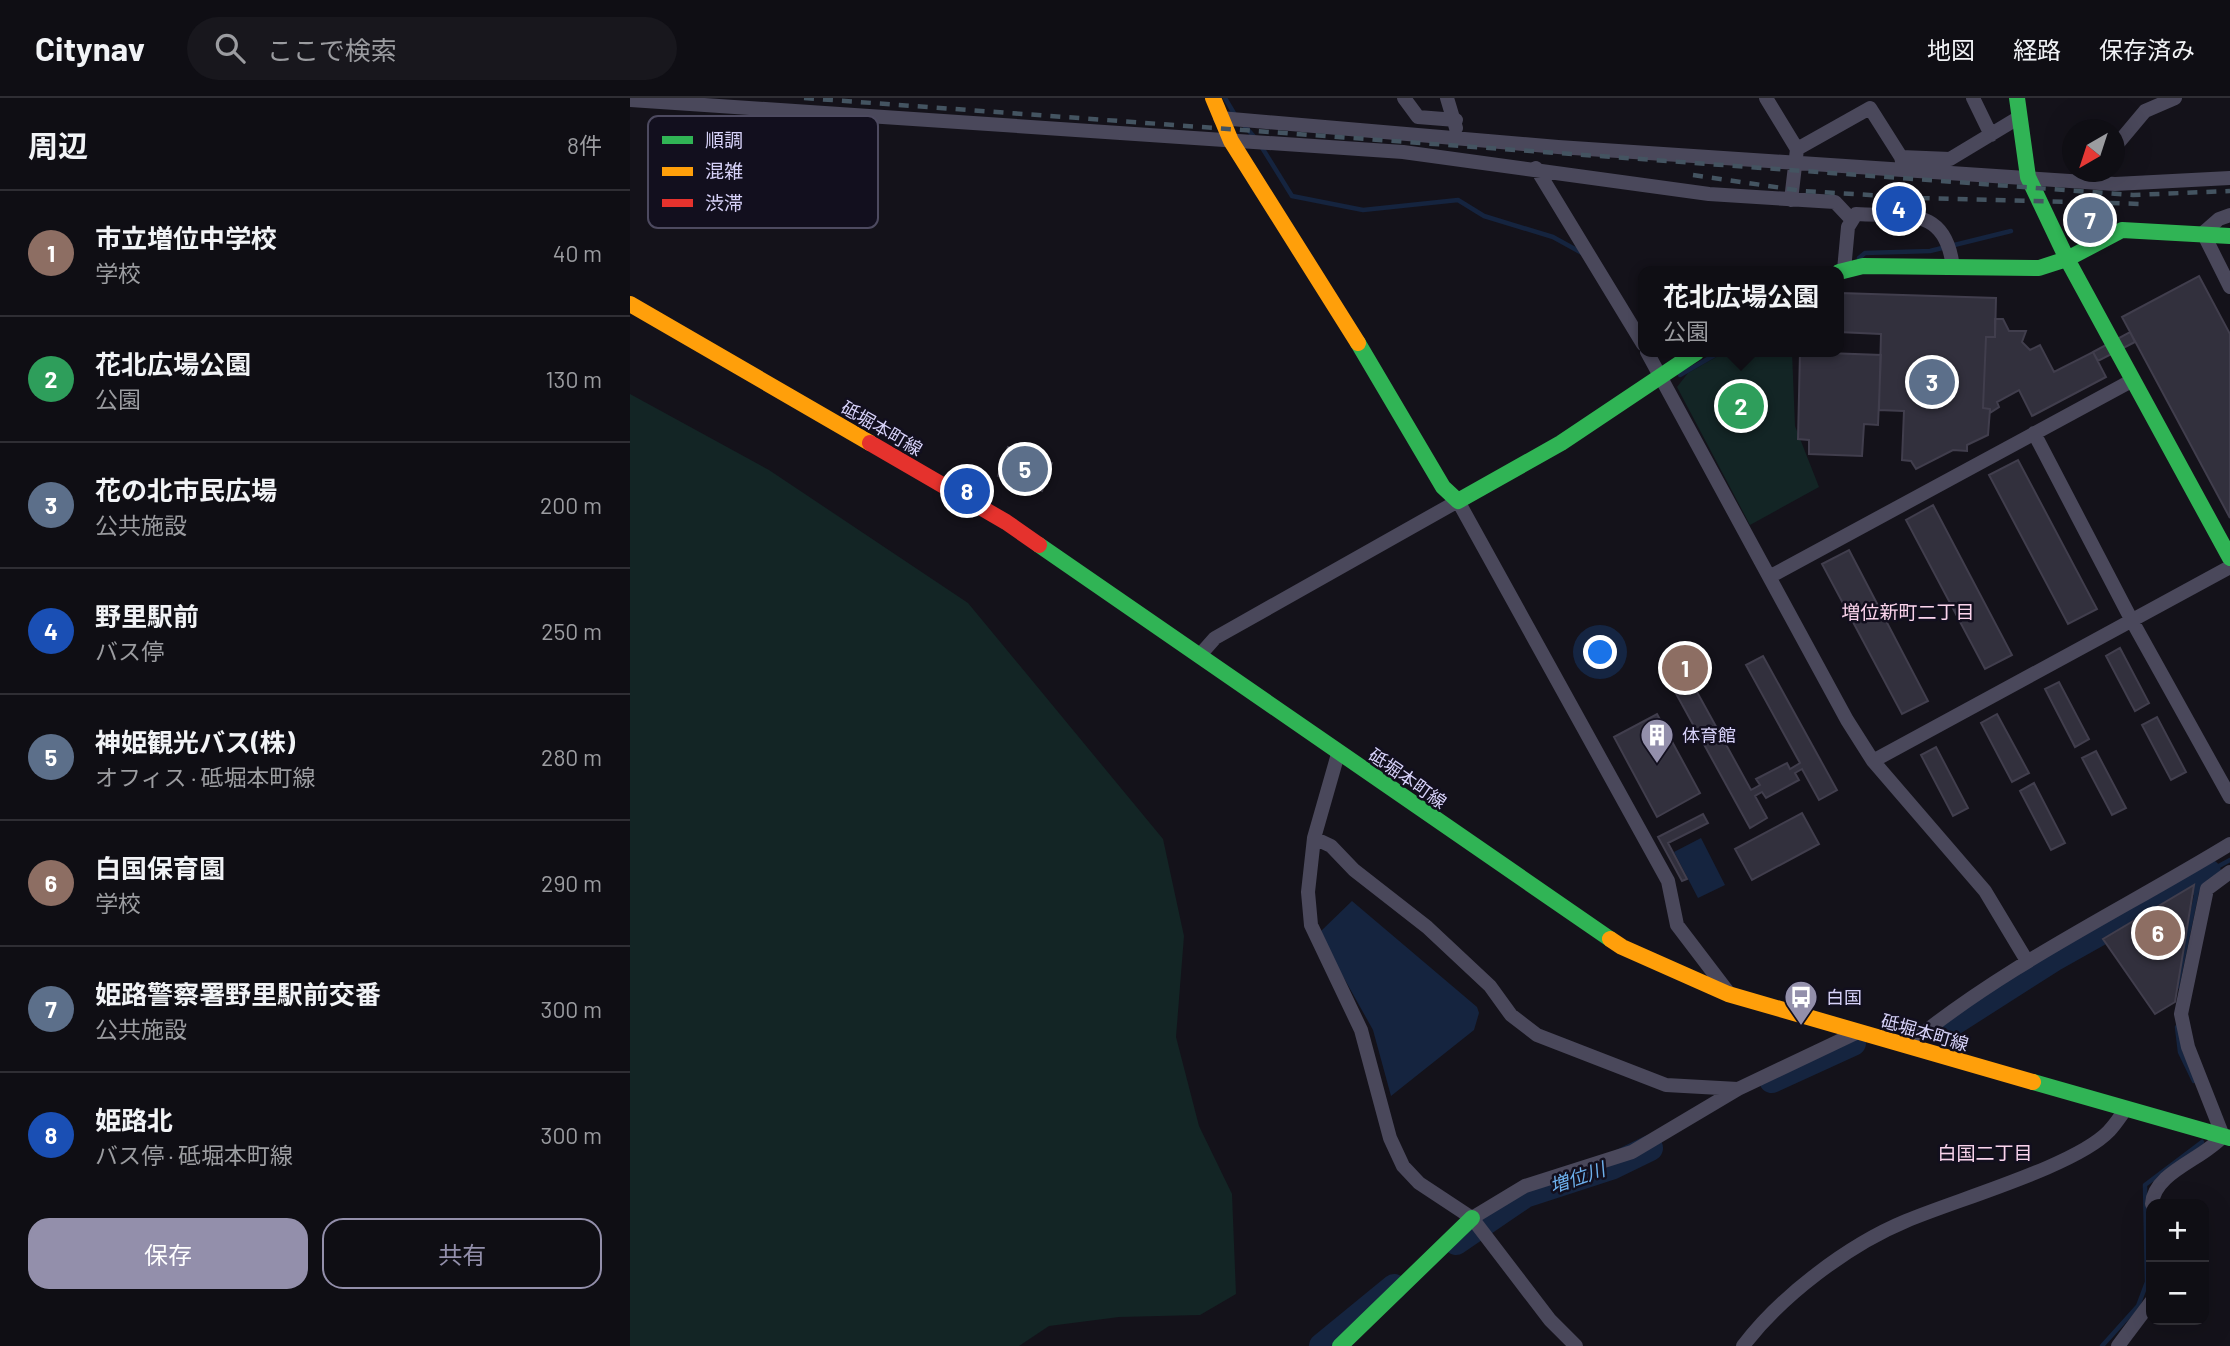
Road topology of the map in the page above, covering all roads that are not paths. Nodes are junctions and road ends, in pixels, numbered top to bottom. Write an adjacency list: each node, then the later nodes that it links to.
1 (1213, 98): 12 (street)
2 (1404, 98): 14 (street)
3 (1447, 98): 14 (street)
4 (1766, 98): 19 (street)
5 (1973, 98): 15 (street)
6 (2017, 98): 13 (street)
7 (2175, 98): 16 (street)
8 (630, 100): 10 (street)
9 (1867, 103): 19 (street); 20 (street)
10 (865, 116)
11 (878, 117): 18 (street)
12 (1220, 118): 17 (street); 18 (street)
13 (2018, 118): 15 (street); 23 (street)
14 (1456, 120): 17 (street)
15 (1991, 135): 20 (street)
16 (2125, 136)
17 (1456, 137): 19 (street)
18 (1231, 141): 21 (street); 43 (street)
19 (1797, 155): 20 (street); 26 (street)
20 (1902, 163): 23 (street)
21 (1536, 167): 26 (street); 37 (street)
22 (2062, 176): 23 (street)
23 (2028, 177): 31 (street)
24 (2230, 178): 25 (street)
25 (2105, 182)
26 (1791, 200): 28 (street)
27 (2230, 215): 29 (street)
28 (1851, 219): 32 (street); 33 (street)
29 (2203, 233): 30 (street); 31 (street); 35 (street)
30 (2230, 236)
31 (2067, 259): 33 (street); 41 (street)
32 (1843, 266)
33 (1953, 268): 34 (street)
34 (1844, 271)
35 (2230, 287)
36 (630, 304): 48 (street, 砥堀本町線)
37 (1638, 336)
38 (1650, 357): 40 (street)
39 (1689, 357): 40 (street)
40 (1660, 374): 43 (street); 46 (street)
41 (2133, 380): 42 (street); 44 (street)
42 (2034, 433): 46 (street); 47 (street)
43 (1458, 501): 48 (street); 56 (street)
44 (2230, 558)
45 (2230, 567): 47 (street)
46 (1771, 576): 50 (street)
47 (2131, 619): 50 (street); 51 (street)
48 (1199, 656): 49 (street, 砥堀本町線)
49 (1338, 754): 52 (street); 56 (street, 砥堀本町線)
50 (1874, 761): 55 (street)
51 (2230, 797)
52 (1314, 838): 59 (street); 63 (street)
53 (2230, 844): 55 (street)
54 (2230, 872): 61 (street)
55 (2027, 961): 58 (street)
56 (1728, 994): 57 (street, 砥堀本町線)
57 (1858, 1032): 58 (street, 砥堀本町線); 59 (street)
58 (1907, 1046): 60 (street, 砥堀本町線)
59 (1738, 1089): 63 (street)
60 (2125, 1110): 61 (street, 砥堀本町線); 67 (street)
61 (2226, 1137): 62 (street)
62 (2152, 1199)
63 (1472, 1218): 65 (street); 66 (street)
64 (2146, 1309): 68 (street)
65 (1340, 1346)
66 (1576, 1346)
67 (1743, 1346)
68 (2118, 1346)

